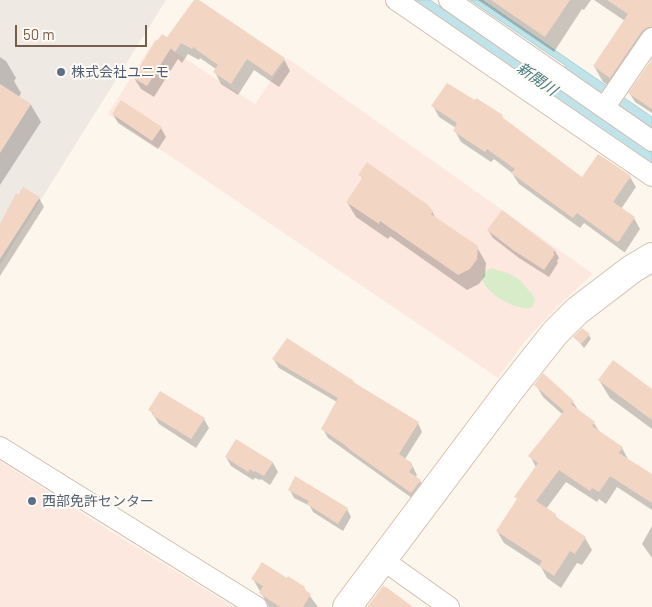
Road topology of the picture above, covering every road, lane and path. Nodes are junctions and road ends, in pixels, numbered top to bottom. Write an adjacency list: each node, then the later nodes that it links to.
1 (396, 0): 6 (street)
2 (449, 0): 4 (street)
3 (652, 38): 4 (street)
4 (604, 108): 5 (street)
5 (652, 141)
6 (652, 176)
7 (652, 257): 9 (street)
8 (0, 447): 10 (street)
9 (384, 560): 11 (street); 12 (street)
10 (257, 607)
11 (347, 607)
12 (449, 607)

